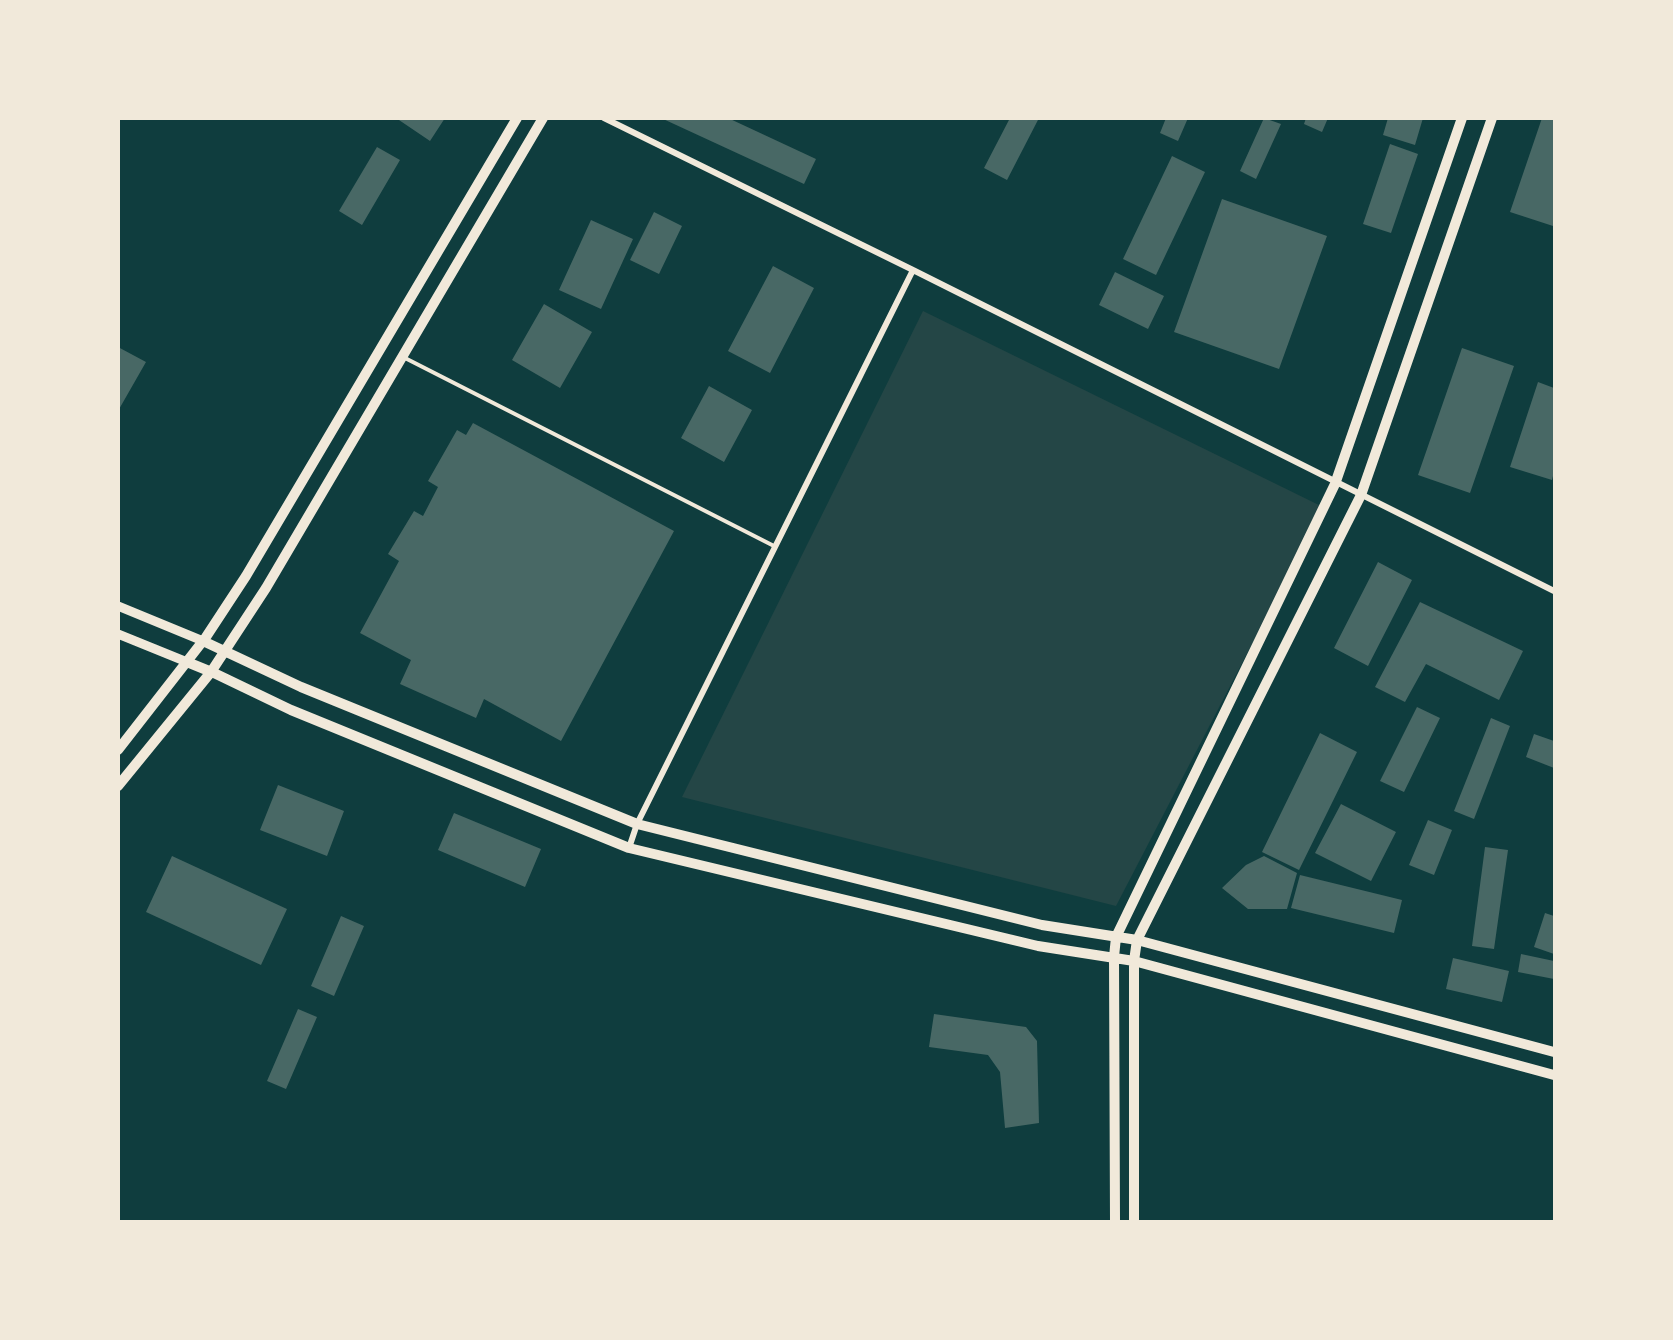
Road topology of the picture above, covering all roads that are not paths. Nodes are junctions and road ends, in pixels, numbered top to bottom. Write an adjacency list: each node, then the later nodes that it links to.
1 (517, 118): 14 (main road)
2 (543, 118): 7 (main road)
3 (604, 118): 6 (street)
4 (1462, 118): 8 (main road)
5 (1491, 118): 9 (main road)
6 (913, 270): 8 (street); 10 (street)
7 (403, 356): 10 (lane); 15 (main road)
8 (1335, 482): 9 (street); 22 (main road)
9 (1361, 495): 11 (street); 23 (main road)
10 (774, 546): 20 (street)
11 (1554, 591)
12 (118, 606): 14 (street)
13 (118, 634): 16 (street)
14 (203, 641): 15 (main road); 16 (main road)
15 (225, 650): 17 (main road); 20 (main road)
16 (187, 662): 17 (main road); 18 (main road)
17 (211, 672): 19 (main road); 21 (main road)
18 (118, 750)
19 (118, 786)
20 (637, 824): 21 (street); 22 (main road)
21 (629, 848): 24 (main road)
22 (1116, 937): 23 (main road); 24 (main road)
23 (1137, 940): 25 (main road); 26 (main road)
24 (1114, 957): 25 (main road); 28 (main road)
25 (1134, 961): 27 (main road); 29 (main road)
26 (1554, 1052)
27 (1554, 1075)
28 (1115, 1221)
29 (1134, 1221)

